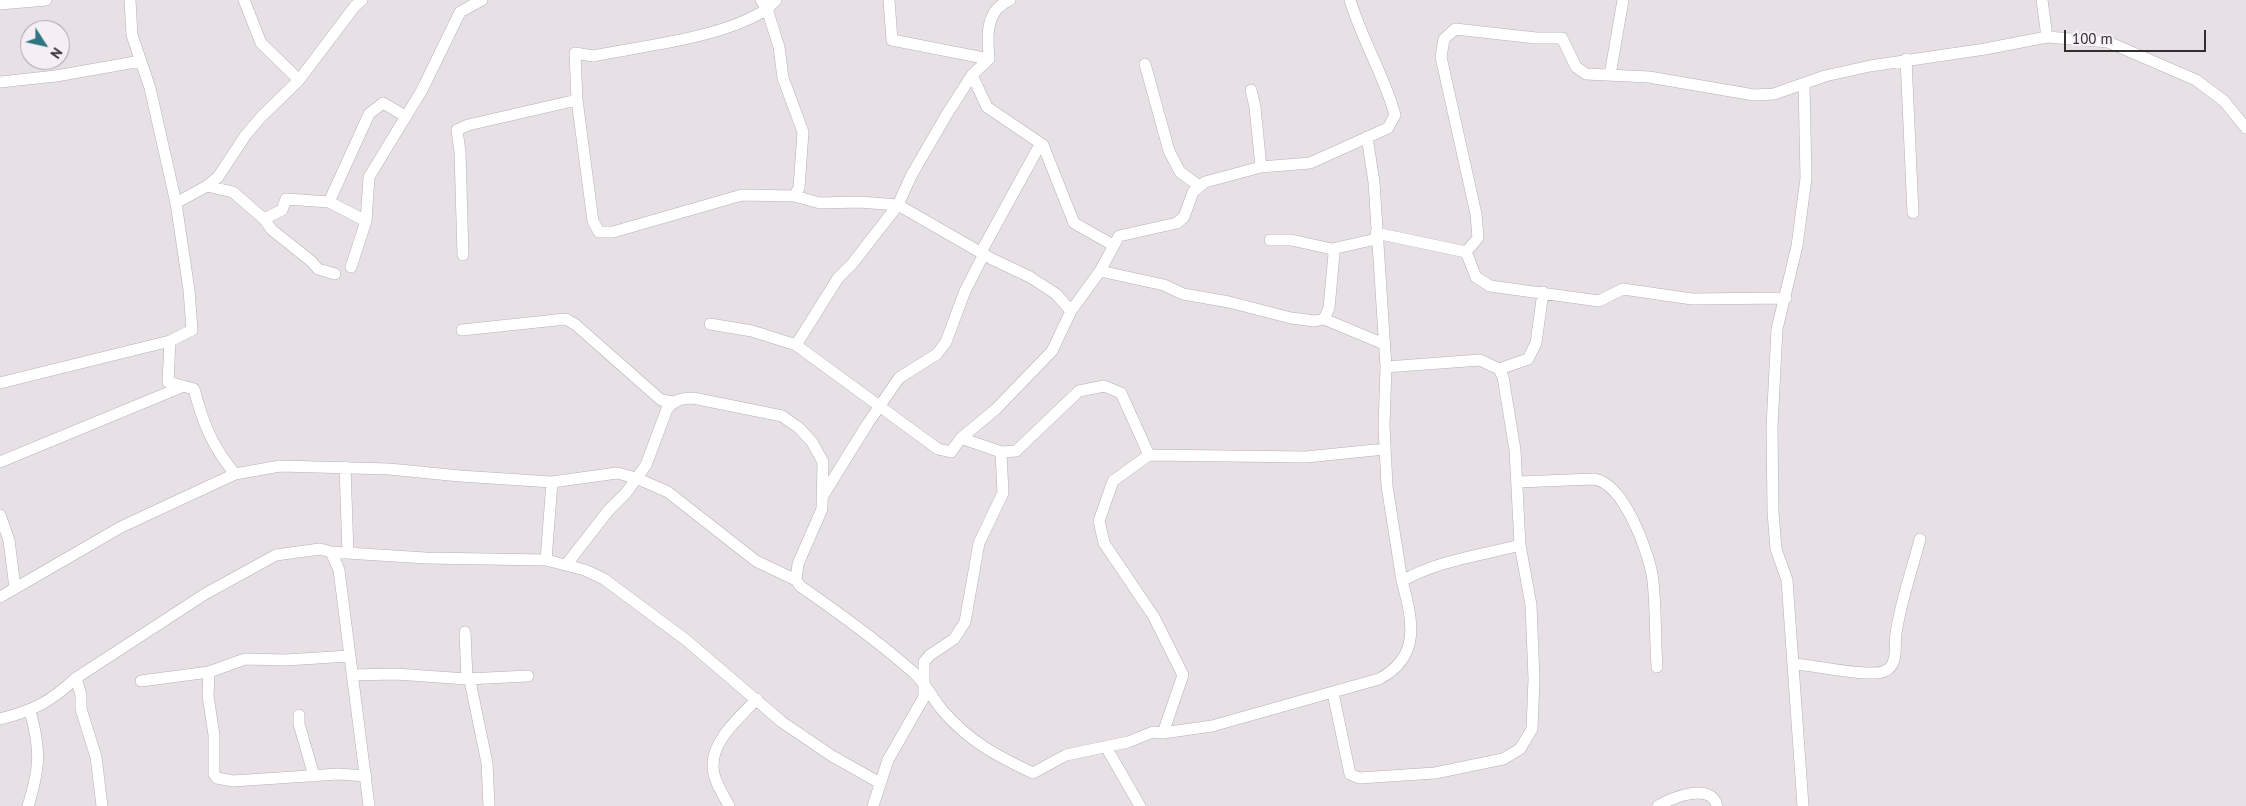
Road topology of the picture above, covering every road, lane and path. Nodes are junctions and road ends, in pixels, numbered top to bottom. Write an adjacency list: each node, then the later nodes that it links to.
1 (46, 0): 12 (street)
2 (130, 0): 20 (street)
3 (244, 0): 24 (street)
4 (362, 0): 24 (street)
5 (776, 0): 15 (street)
6 (889, 0): 18 (street)
7 (991, 0): 16 (street)
8 (1010, 0): 16 (street)
9 (1350, 0): 31 (street)
10 (1623, 0): 23 (street)
11 (2042, 0): 17 (street)
12 (25, 1): 14 (street)
13 (478, 1): 29 (street)
14 (0, 4)
15 (764, 5): 28 (street); 36 (street)
16 (992, 15): 18 (street)
17 (2047, 37): 19 (street); 30 (street)
18 (989, 59): 22 (street)
19 (1906, 59): 26 (street); 40 (street)
20 (141, 61): 25 (street); 38 (street)
21 (1145, 64): 35 (street)
22 (972, 75): 32 (street); 39 (street)
23 (1610, 75): 26 (street); 47 (street)
24 (299, 80): 34 (street)
25 (0, 82)
26 (1804, 84): 54 (street)
27 (1251, 90): 33 (street)
28 (577, 100): 36 (street); 49 (street)
29 (405, 116): 37 (street); 42 (street)
30 (2246, 128)
31 (1367, 137): 33 (street); 43 (street)
32 (1043, 146): 45 (street); 48 (street)
33 (1261, 167): 35 (street)
34 (207, 186): 38 (street); 41 (street)
35 (1199, 186): 45 (street)
36 (794, 196): 39 (street)
37 (329, 202): 41 (street); 42 (street)
38 (176, 203): 59 (street)
39 (898, 206): 48 (street); 61 (street)
40 (1913, 213)
41 (264, 220): 52 (street)
42 (366, 221): 50 (street)
43 (1376, 236): 46 (street); 47 (street); 60 (street)
44 (1270, 240): 46 (street)
45 (1113, 245): 51 (street)
46 (1332, 249): 56 (street)
47 (1466, 252): 53 (street)
48 (984, 254): 55 (street); 67 (street)
49 (463, 255)
50 (351, 267)
51 (1100, 271): 55 (street); 56 (street)
52 (335, 274)
53 (1543, 292): 54 (street); 63 (street)
54 (1786, 298): 92 (street)
55 (1071, 310): 68 (street)
56 (1324, 320): 60 (street)
57 (710, 324): 61 (street)
58 (462, 330): 66 (street)
59 (170, 341): 64 (street); 65 (street)
60 (1384, 344): 62 (street)
61 (796, 345): 67 (street)
62 (1386, 367): 63 (street); 69 (street)
63 (1499, 369): 77 (street)
64 (0, 383)
65 (184, 386): 72 (street); 74 (street)
66 (673, 402): 75 (street); 78 (street)
67 (879, 406): 68 (street); 78 (street)
68 (961, 438): 70 (street)
69 (1385, 449): 71 (street); 87 (street)
70 (1001, 452): 71 (street); 100 (street)
71 (1149, 455): 106 (street)
72 (0, 462)
73 (344, 468): 74 (street); 76 (street); 83 (street)
74 (235, 474): 88 (street)
75 (636, 478): 76 (street); 85 (street); 86 (street)
76 (552, 482): 84 (street)
77 (1518, 482): 81 (street); 93 (street)
78 (824, 494): 86 (street)
79 (0, 515): 88 (street)
80 (1920, 540): 92 (street)
81 (1520, 546): 87 (street); 101 (street)
82 (331, 552): 83 (street); 91 (street); 97 (street)
83 (348, 553): 84 (street)
84 (546, 560): 85 (street)
85 (566, 565): 102 (street)
86 (796, 580): 100 (street)
87 (1402, 581): 101 (street)
88 (15, 588): 89 (street)
89 (0, 597)
90 (465, 632): 98 (street)
91 (349, 656): 94 (street); 95 (street)
92 (1794, 664): 120 (street)
93 (1657, 667)
94 (208, 672): 99 (street); 108 (street)
95 (352, 674): 98 (street); 109 (street)
96 (528, 676): 98 (street)
97 (76, 678): 103 (street); 112 (street)
98 (467, 679): 114 (street)
99 (141, 681)
100 (925, 682): 107 (street); 110 (street)
101 (1333, 693): 106 (street)
102 (757, 699): 110 (street); 115 (street)
103 (30, 711): 105 (street); 111 (street)
104 (299, 715): 108 (street)
105 (0, 718)
106 (1163, 733): 107 (street)
107 (1106, 747): 117 (street)
108 (314, 776): 109 (street)
109 (366, 776): 113 (street)
110 (880, 783): 116 (street)
111 (28, 806)
112 (102, 806)
113 (369, 806)
114 (489, 806)
115 (729, 806)
116 (873, 806)
117 (1140, 806)
118 (1658, 806): 119 (street)
119 (1717, 806)
120 (1803, 806)

